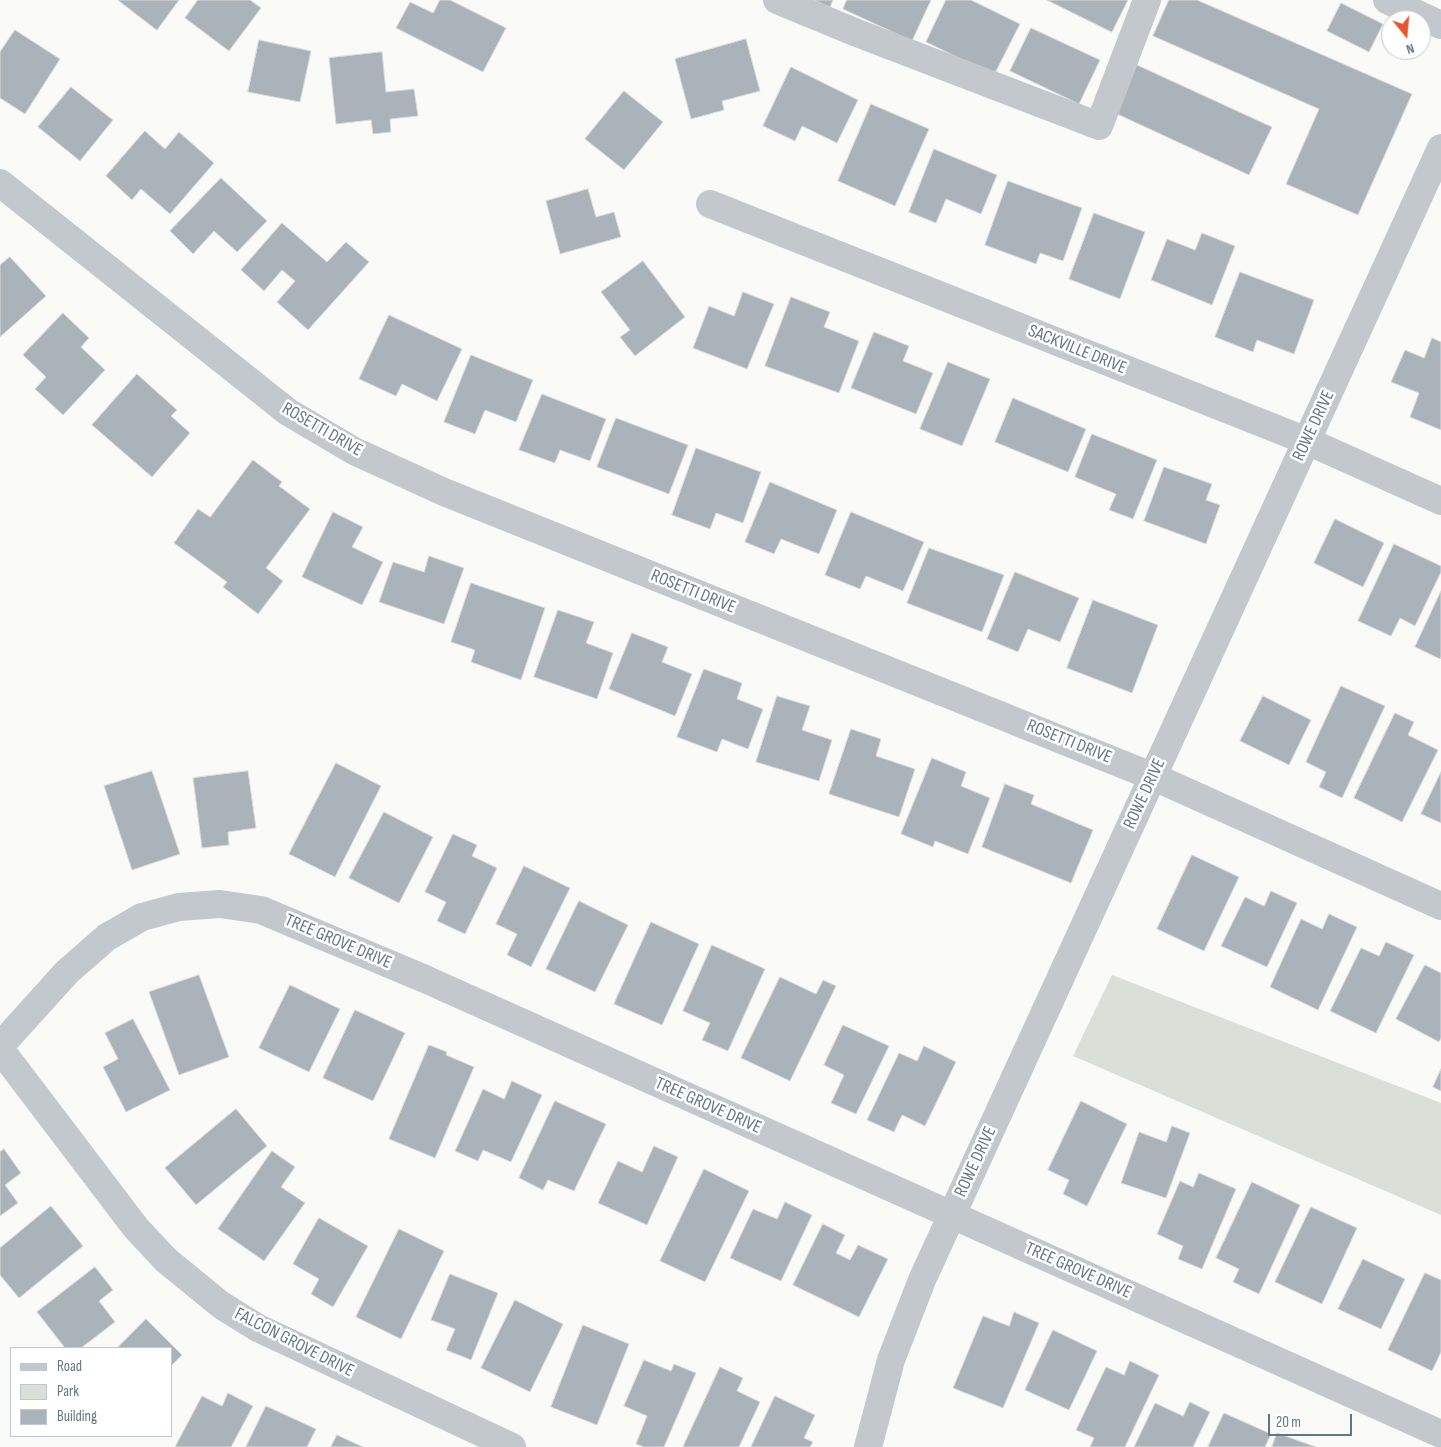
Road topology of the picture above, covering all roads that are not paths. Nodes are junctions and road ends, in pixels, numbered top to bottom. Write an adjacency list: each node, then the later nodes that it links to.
1 (777, 0): 2 (street)
2 (1147, 0)
3 (1387, 0): 4 (street)
4 (1441, 25)
5 (1441, 148): 8 (street, ROWE DRIVE)
6 (0, 183): 10 (street, ROSETTI DRIVE)
7 (710, 204): 8 (street, SACKVILLE DRIVE)
8 (1307, 441): 9 (street, SACKVILLE DRIVE); 10 (street, ROWE DRIVE)
9 (1441, 501)
10 (1154, 777): 11 (street, ROSETTI DRIVE); 13 (street, ROWE DRIVE)
11 (1441, 906)
12 (0, 1048): 13 (street, TREE GROVE DRIVE); 15 (street, FALCON GROVE DRIVE)
13 (952, 1214): 14 (street, TREE GROVE DRIVE); 16 (street, ROWE DRIVE)
14 (1441, 1434)
15 (512, 1447)
16 (868, 1447)

